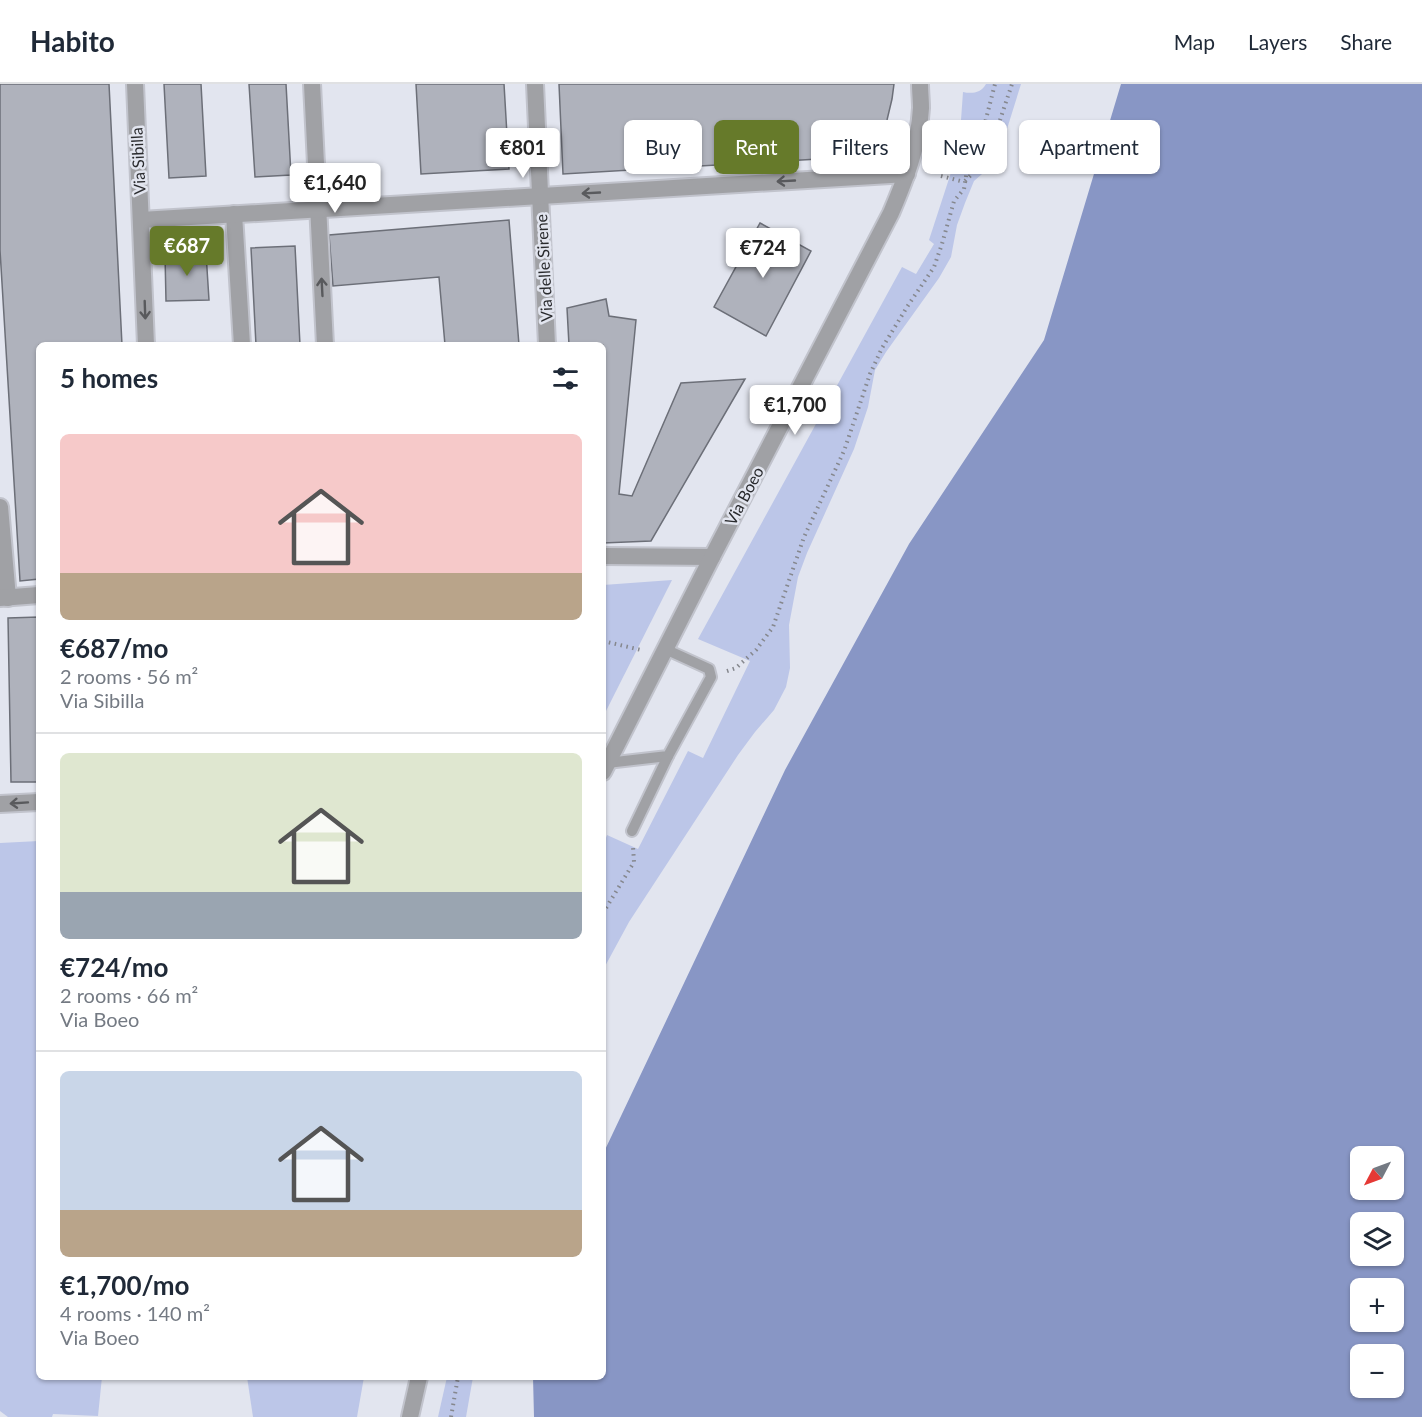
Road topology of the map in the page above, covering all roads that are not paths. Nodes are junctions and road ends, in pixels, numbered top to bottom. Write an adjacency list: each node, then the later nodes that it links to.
1 (135, 84): 10 (street, Via Sibilla)
2 (312, 84): 8 (street)
3 (535, 84): 7 (street, Via delle Sirene)
4 (920, 84): 5 (street, Via Boeo)
5 (910, 163)
6 (907, 174): 7 (street, one-way to 7); 17 (street, Via Boeo)
7 (540, 196): 8 (street); 14 (street, Via delle Sirene)
8 (318, 209): 9 (street); 13 (street, one-way to 8)
9 (234, 214): 10 (street); 12 (street)
10 (141, 220): 11 (street, Via Sibilla, one-way to 11)
11 (146, 342)
12 (242, 342)
13 (325, 342)
14 (548, 342)
15 (0, 507): 19 (street)
16 (606, 556): 17 (street)
17 (712, 557): 20 (street, Via Boeo)
18 (36, 595): 19 (street)
19 (4, 598)
20 (665, 649): 21 (lane); 22 (street, Via Boeo)
21 (668, 756): 23 (lane); 26 (lane)
22 (606, 763)
23 (606, 767)
24 (36, 802): 25 (street, one-way to 25)
25 (0, 804)
26 (633, 831)
27 (417, 1380): 28 (street)
28 (410, 1417)

